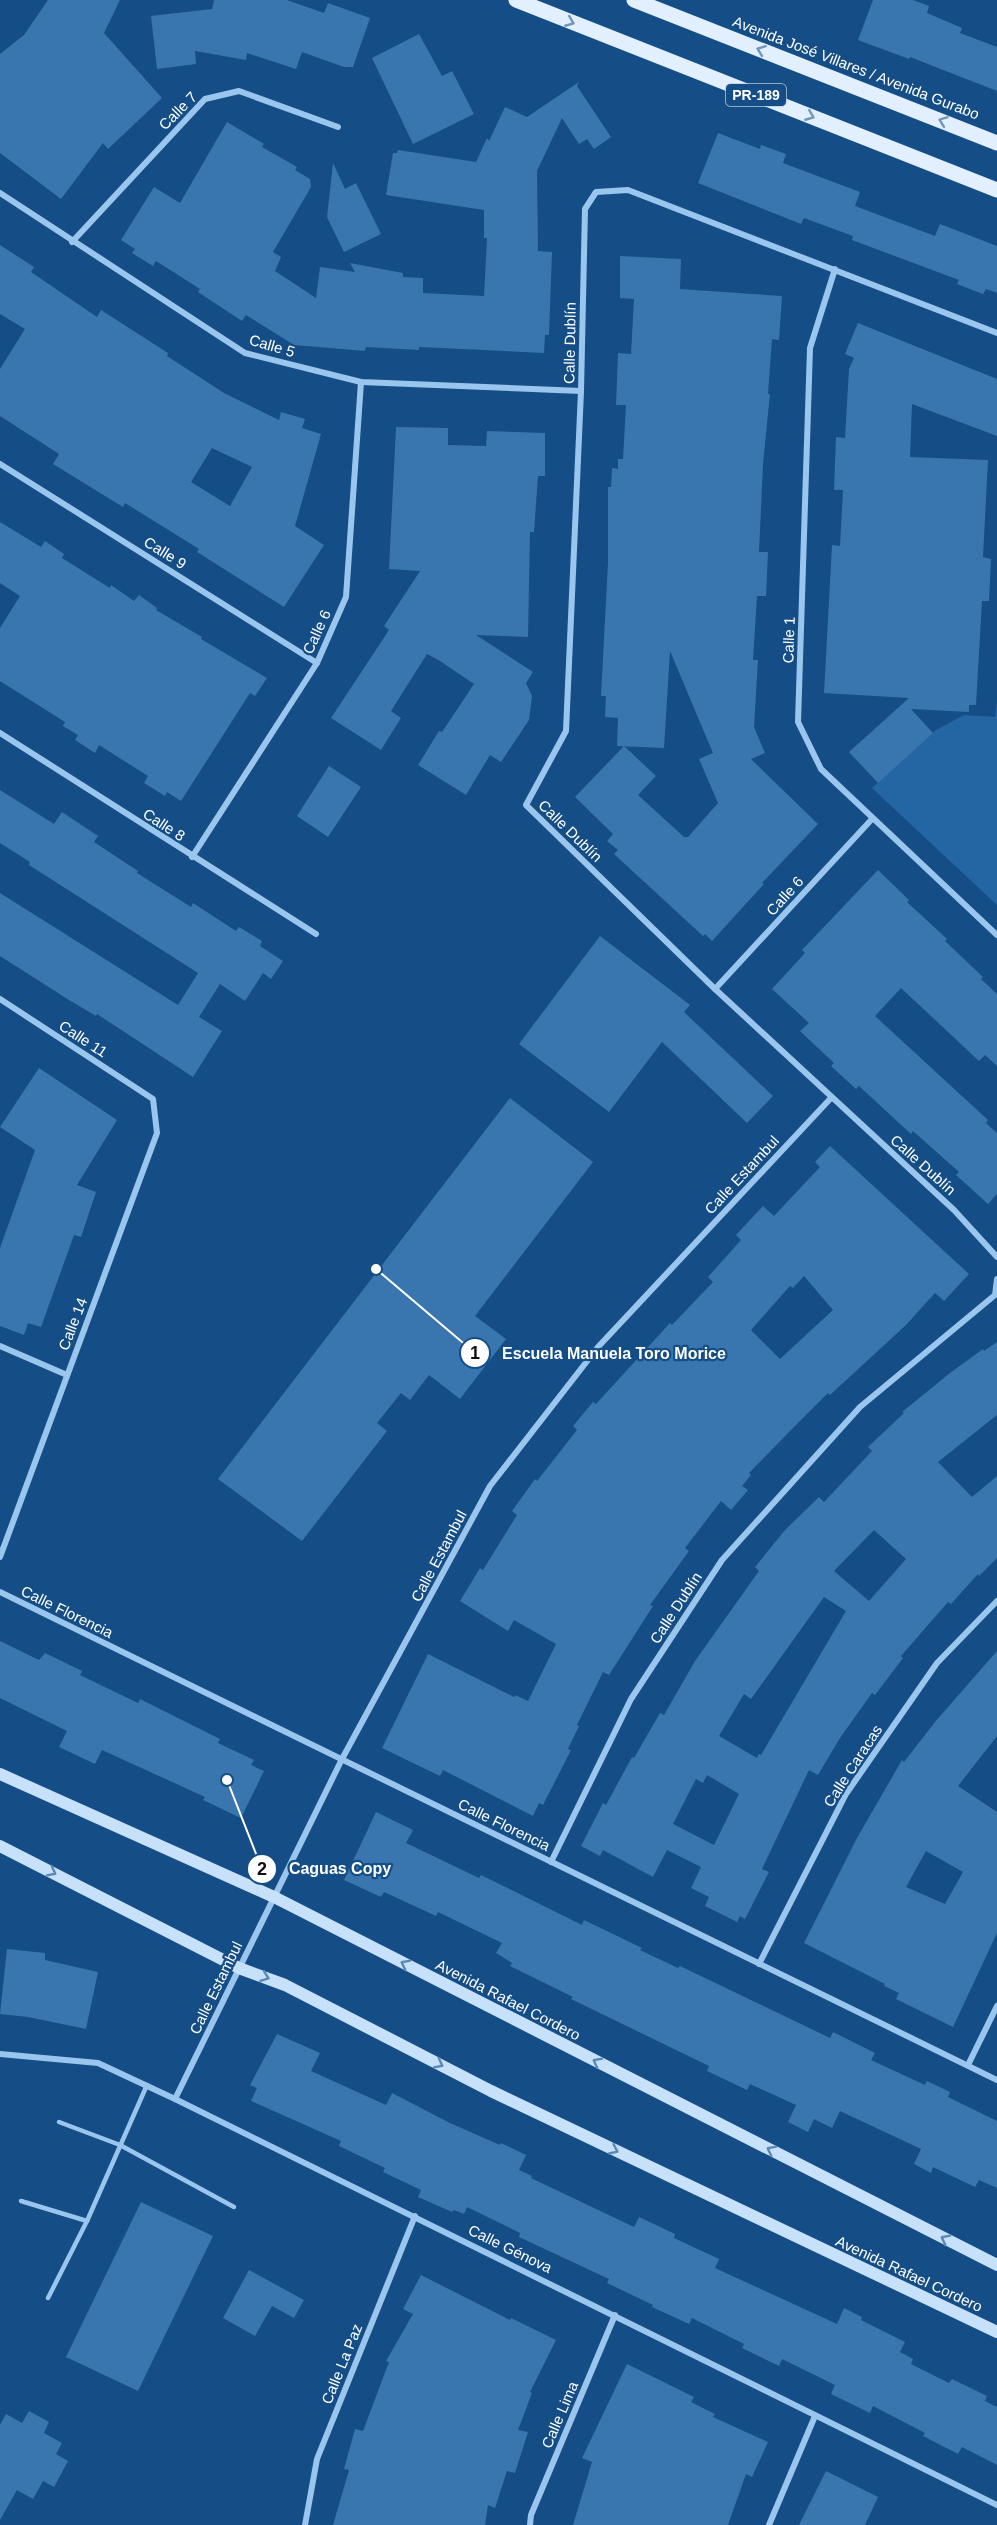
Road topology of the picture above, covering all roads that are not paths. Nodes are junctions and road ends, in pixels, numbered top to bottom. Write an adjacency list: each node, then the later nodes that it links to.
1 (516, 0): 5 (main road, PR-189, one-way to 5)
2 (634, 0): 4 (main road, Avenida José Villares / Avenida Gurabo, one-way to 2)
3 (338, 127): 7 (street, Calle 7)
4 (997, 143)
5 (997, 190)
6 (0, 193): 7 (street, Calle 5)
7 (72, 242): 10 (street, Calle 5)
8 (835, 269): 9 (street); 11 (street, Calle Dublín); 15 (street, Calle 1)
9 (997, 333)
10 (361, 382): 11 (street, Calle 5); 13 (street, Calle 6)
11 (581, 391): 19 (street, Calle Dublín)
12 (0, 464): 13 (street, Calle 9)
13 (317, 663): 16 (street, Calle 6)
14 (0, 733): 16 (street, Calle 8)
15 (872, 819): 18 (street, Calle 1); 19 (street, Calle 6)
16 (192, 857): 17 (street, Calle 8)
17 (316, 934)
18 (997, 935)
19 (715, 989): 21 (street, Calle Dublín)
20 (0, 999): 22 (street, Calle 11)
21 (831, 1098): 23 (street, Calle Dublín); 30 (street, Calle Estambul)
22 (153, 1099): 26 (street, Calle 14)
23 (997, 1257)
24 (997, 1279): 33 (street, Calle Dublín)
25 (0, 1346): 26 (street)
26 (67, 1375): 27 (street, Calle 14)
27 (0, 1557)
28 (0, 1592): 30 (street, Calle Florencia)
29 (997, 1601): 35 (street, Calle Caracas)
30 (342, 1759): 33 (street, Calle Florencia); 34 (street, Calle Estambul)
31 (0, 1774): 34 (main road, Avenida Rafael Cordero)
32 (0, 1846): 36 (main road, Avenida Rafael Cordero, one-way to 36)
33 (552, 1862): 35 (street, Calle Florencia)
34 (274, 1897): 36 (street, Calle Estambul); 49 (main road, Avenida Rafael Cordero, one-way to 34)
35 (759, 1964): 39 (street, Calle Florencia)
36 (239, 1968): 42 (street, Calle Estambul); 52 (main road, Avenida Rafael Cordero, one-way to 52)
37 (997, 2006): 39 (street)
38 (0, 2054): 41 (street, Calle Génova)
39 (968, 2065): 40 (street, Calle Florencia)
40 (997, 2079)
41 (147, 2085): 42 (street, Calle Génova); 44 (lane)
42 (176, 2099): 47 (street, Calle Génova)
43 (59, 2122): 44 (lane)
44 (120, 2145): 46 (lane); 48 (lane)
45 (21, 2201): 48 (lane)
46 (234, 2207)
47 (415, 2216): 51 (street, Calle Génova); 55 (street, Calle La Paz)
48 (87, 2221): 50 (lane)
49 (997, 2265)
50 (48, 2298)
51 (615, 2315): 53 (street, Calle Génova); 56 (street, Calle Lima)
52 (997, 2332)
53 (815, 2416): 54 (street, Calle Génova); 57 (street)
54 (997, 2505)
55 (305, 2525)
56 (530, 2525)
57 (769, 2525)

